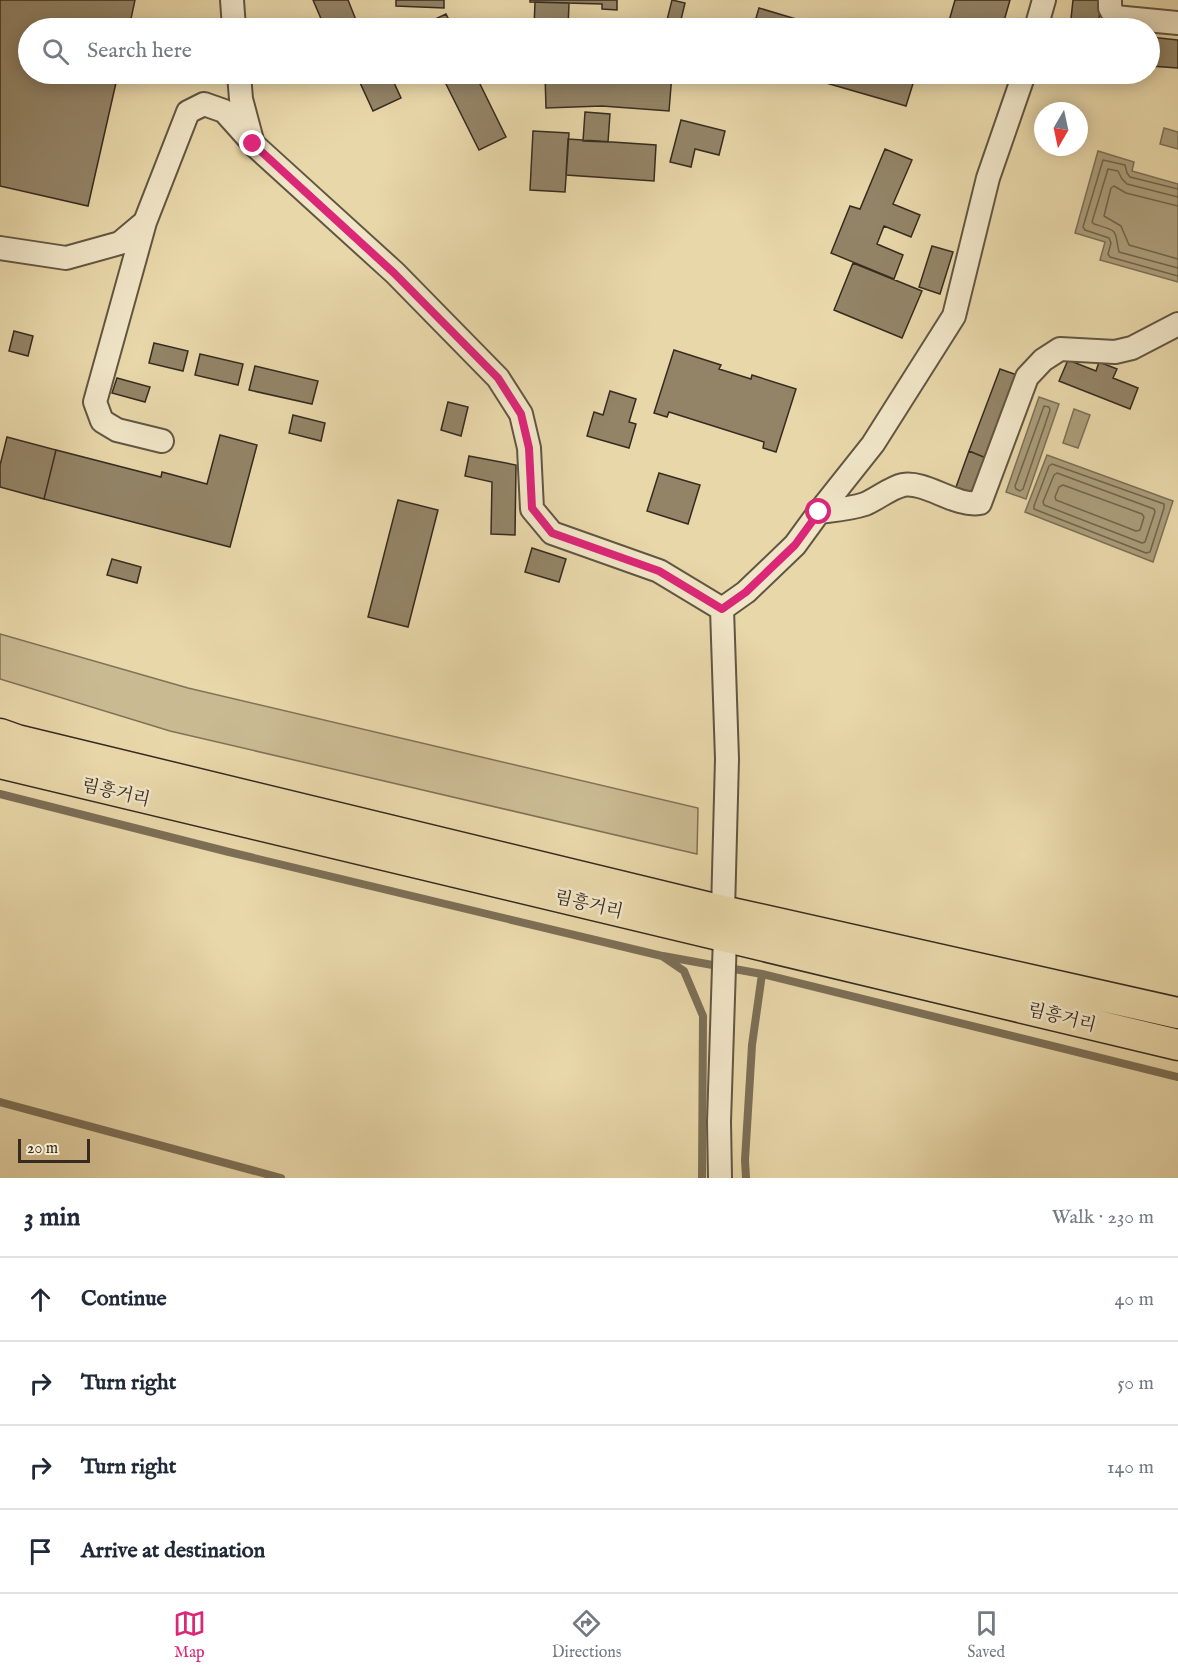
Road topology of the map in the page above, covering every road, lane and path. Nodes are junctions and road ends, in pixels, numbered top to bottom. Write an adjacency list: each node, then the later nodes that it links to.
1 (232, 0): 4 (street)
2 (1044, 0): 5 (street)
3 (1110, 0): 6 (street)
4 (233, 18)
5 (1039, 18)
6 (1126, 18)
7 (1160, 21): 8 (street)
8 (1178, 23)
9 (240, 84): 11 (street)
10 (1021, 84): 16 (street)
11 (253, 144): 12 (street); 17 (street)
12 (145, 222): 13 (street); 15 (street)
13 (0, 248)
14 (1178, 324): 16 (street)
15 (162, 441)
16 (819, 512): 17 (street)
17 (722, 609): 20 (street)
18 (0, 734): 20 (main road, 림흥거리)
19 (0, 763): 20 (main road, 림흥거리)
20 (724, 924): 21 (main road, 림흥거리); 22 (main road, 림흥거리); 23 (street)
21 (1178, 1013)
22 (1178, 1046)
23 (720, 1178)

